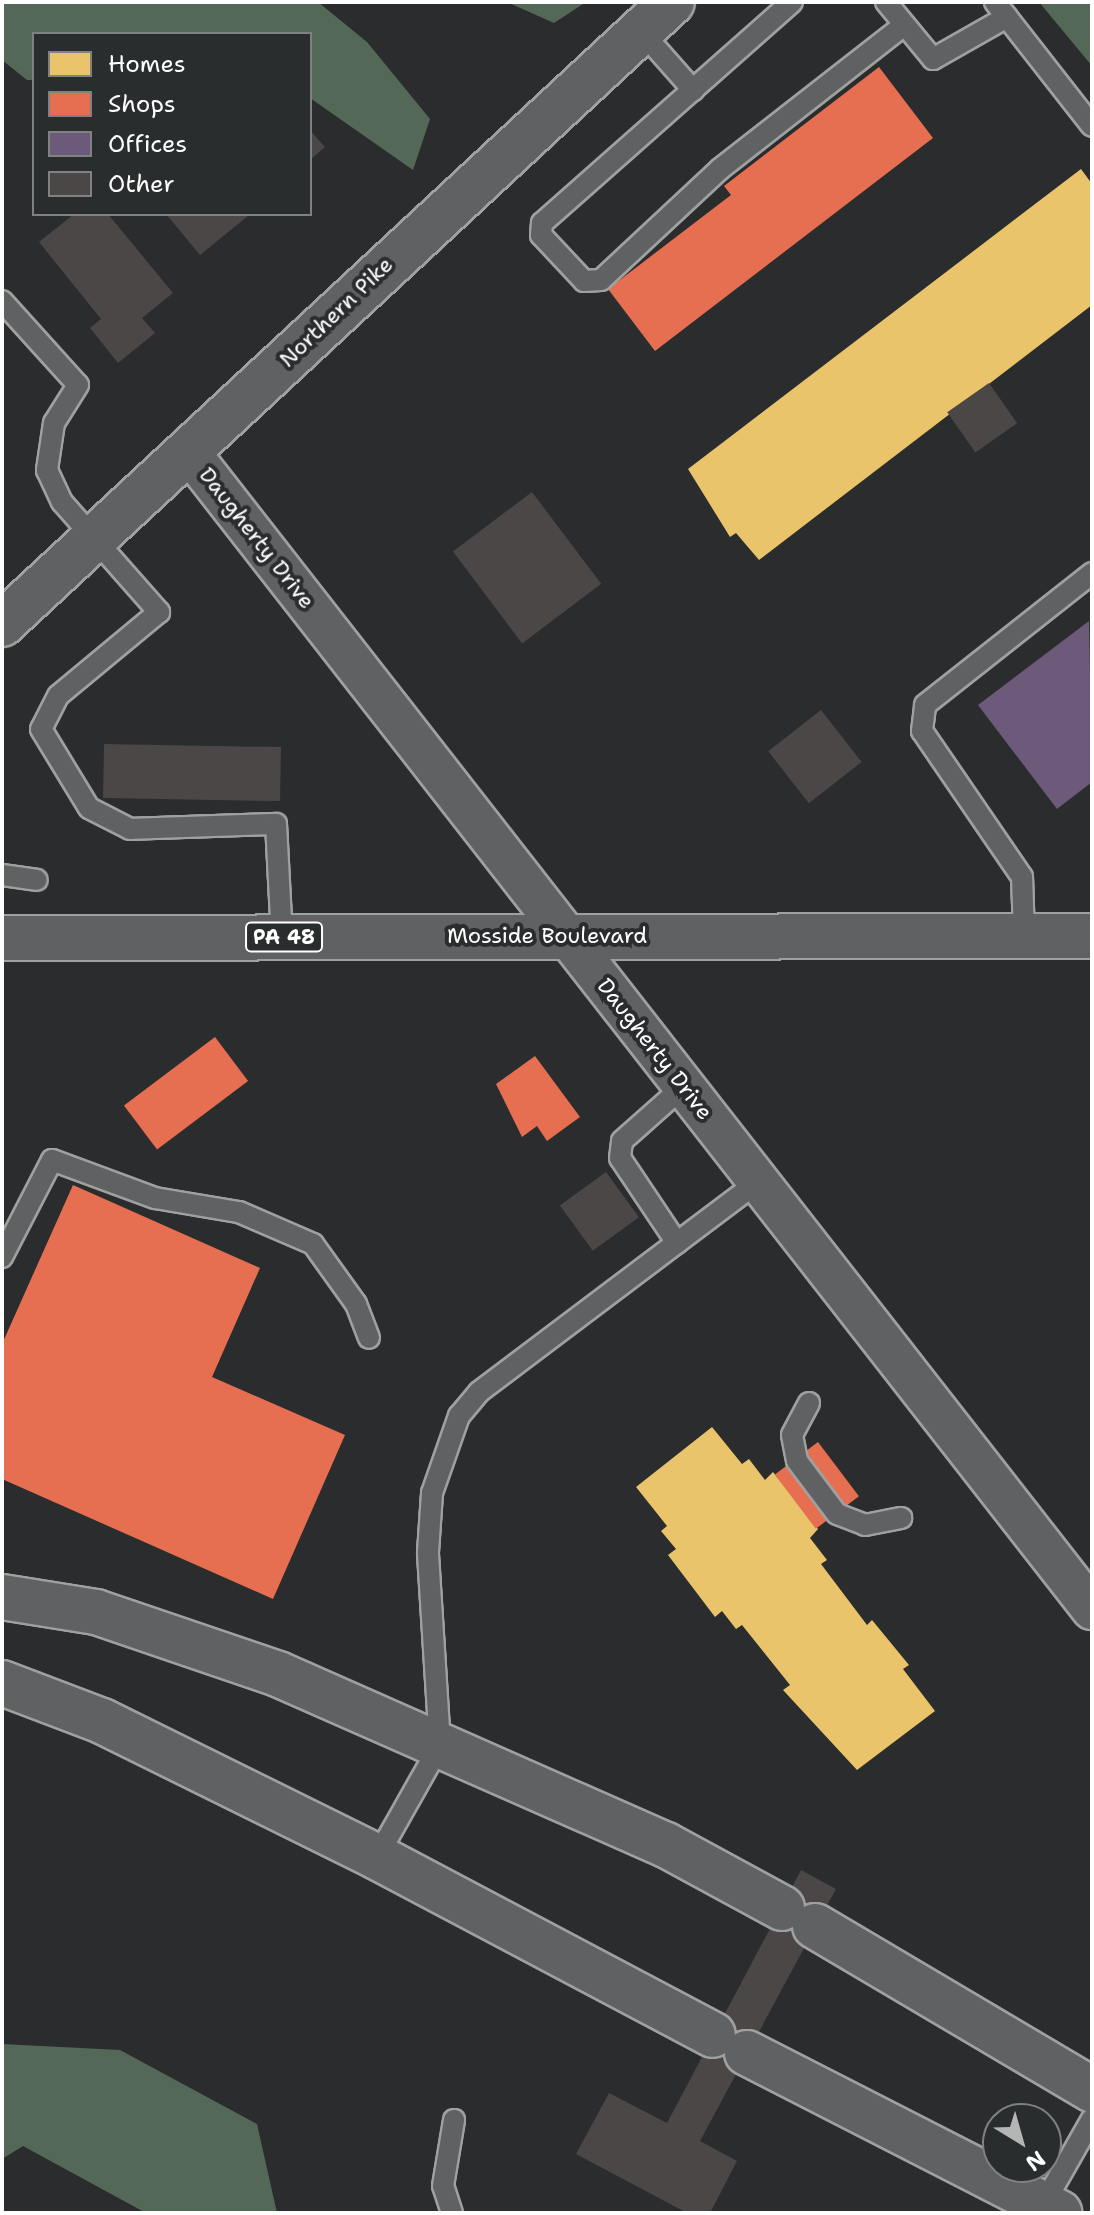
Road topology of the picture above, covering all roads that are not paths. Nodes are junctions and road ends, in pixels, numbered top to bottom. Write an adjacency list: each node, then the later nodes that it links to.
1 (672, 2): 6 (main road, Northern Pike)
2 (792, 2): 7 (lane)
3 (886, 2): 5 (lane)
4 (1001, 9): 5 (lane); 8 (lane)
5 (904, 25): 7 (lane)
6 (641, 31): 7 (lane); 10 (main road, Northern Pike)
7 (693, 90)
8 (1092, 126)
9 (2, 301): 11 (lane)
10 (189, 452): 11 (main road, Northern Pike); 16 (street, Daugherty Drive)
11 (94, 539): 13 (main road, Northern Pike); 19 (lane)
12 (1092, 573): 17 (lane)
13 (2, 624)
14 (2, 875): 15 (lane)
15 (37, 880)
16 (567, 936): 17 (main road, Mosside Boulevard / PA 48); 19 (main road, Mosside Boulevard / PA 48); 21 (street, Daugherty Drive)
17 (1024, 936): 18 (main road, Mosside Boulevard / PA 48)
18 (1092, 936)
19 (282, 937): 20 (main road, Mosside Boulevard / PA 48)
20 (2, 938)
21 (684, 1086): 22 (street, Daugherty Drive); 23 (lane)
22 (758, 1182): 23 (lane); 29 (street, Daugherty Drive)
23 (677, 1243): 31 (lane)
24 (2, 1257): 25 (lane)
25 (369, 1338)
26 (809, 1403): 27 (lane)
27 (901, 1518)
28 (2, 1597): 31 (main road)
29 (1092, 1609)
30 (2, 1683): 32 (main road)
31 (440, 1745): 32 (lane); 33 (main road)
32 (377, 1857): 36 (main road)
33 (1092, 2090)
34 (1092, 2119): 36 (lane)
35 (454, 2120): 37 (lane)
36 (1051, 2209)
37 (452, 2213)

